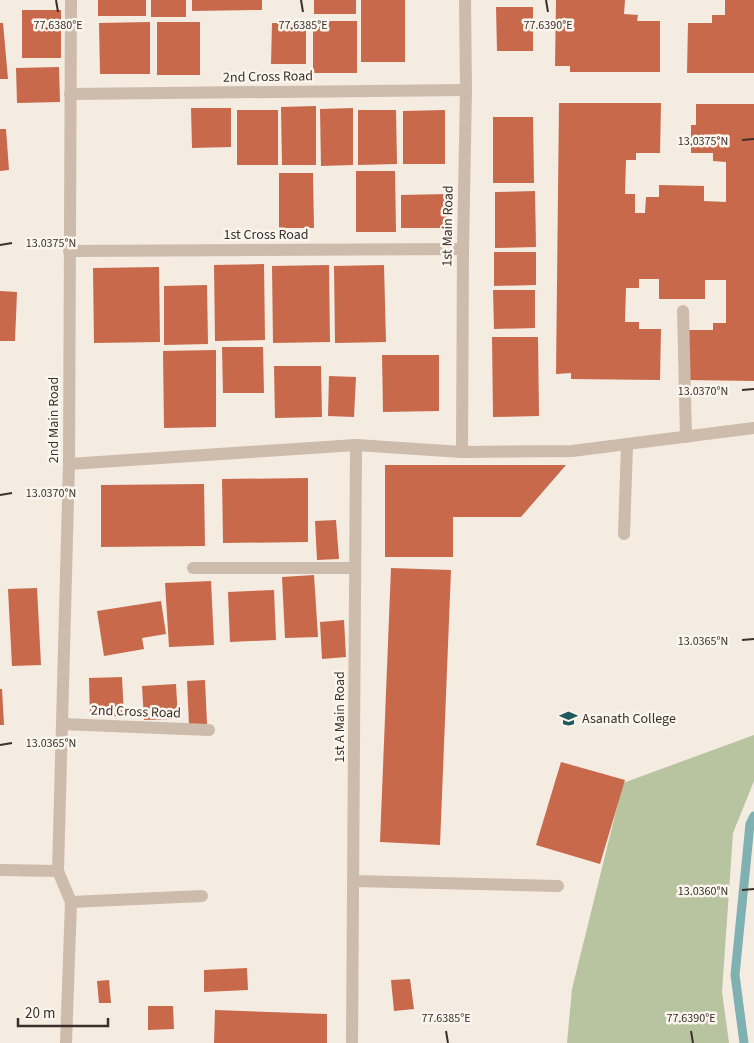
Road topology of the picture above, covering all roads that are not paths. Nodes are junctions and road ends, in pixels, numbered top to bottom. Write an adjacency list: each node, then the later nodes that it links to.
1 (71, 0): 4 (street, 2nd Main Road)
2 (465, 0): 3 (street, 1st Main Road)
3 (466, 90): 4 (street, 2nd Cross Road); 5 (street, 1st Main Road)
4 (70, 94): 6 (street, 2nd Main Road)
5 (463, 249): 6 (street, 1st Cross Road); 12 (street, 1st Main Road)
6 (69, 251): 13 (street, 2nd Main Road)
7 (683, 311): 9 (street)
8 (754, 428): 9 (street)
9 (686, 437): 11 (street)
10 (356, 445): 12 (street); 13 (street); 16 (street, 1st A Main Road)
11 (627, 445): 12 (street); 14 (street)
12 (462, 452)
13 (69, 464): 17 (street, 2nd Main Road)
14 (624, 534)
15 (193, 568): 16 (street)
16 (356, 568): 21 (street, 1st A Main Road)
17 (62, 724): 18 (street, 2nd Cross Road); 20 (street, 2nd Main Road)
18 (209, 730)
19 (0, 870): 20 (street)
20 (58, 871): 24 (street)
21 (354, 881): 22 (street); 26 (street, 1st A Main Road)
22 (558, 886)
23 (202, 896): 24 (street)
24 (70, 902): 25 (street)
25 (66, 1043)
26 (352, 1043)

